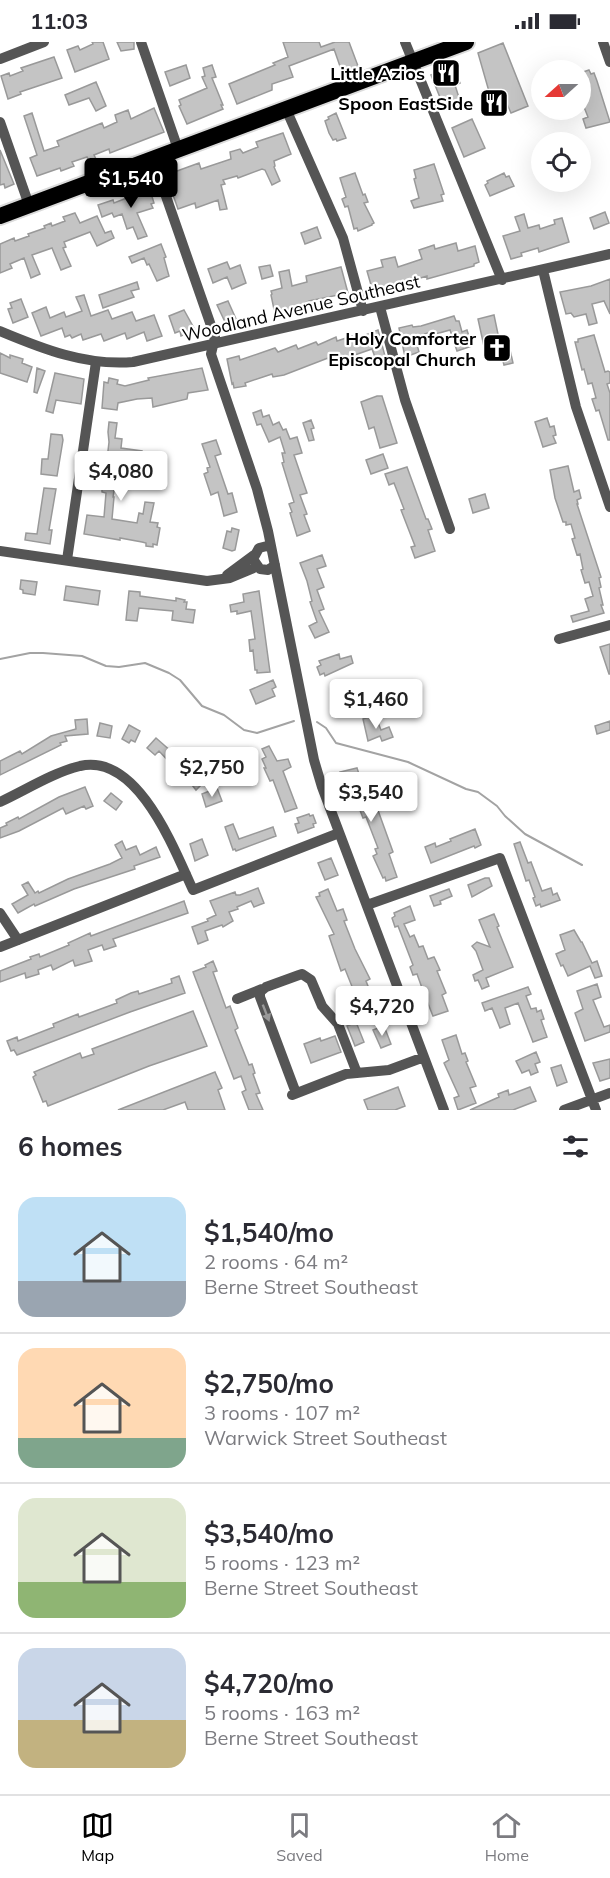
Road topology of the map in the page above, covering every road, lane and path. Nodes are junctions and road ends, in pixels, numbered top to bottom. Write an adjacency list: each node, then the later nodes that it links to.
1 (44, 42): 6 (street)
2 (141, 42): 11 (street)
3 (405, 42): 7 (street)
4 (466, 42): 7 (highway)
5 (603, 42): 8 (street)
6 (0, 59)
7 (412, 62): 9 (highway); 17 (street)
8 (610, 62)
9 (286, 109): 11 (highway); 19 (street)
10 (0, 122): 13 (street)
11 (178, 149): 12 (highway)
12 (153, 159): 13 (highway); 21 (street)
13 (29, 205): 14 (highway)
14 (0, 216)
15 (610, 254): 16 (street, Woodland Avenue Southeast)
16 (543, 270): 17 (street, Woodland Avenue Southeast); 23 (street)
17 (502, 280): 18 (street, Woodland Avenue Southeast)
18 (380, 307): 19 (street, Woodland Avenue Southeast); 25 (street)
19 (363, 311): 21 (street, Woodland Avenue Southeast)
20 (0, 331): 22 (street, Woodland Avenue Southeast)
21 (213, 345): 22 (street, Woodland Avenue Southeast); 24 (street)
22 (96, 362): 29 (street)
23 (610, 507)
24 (263, 512): 26 (street); 28 (street)
25 (450, 529)
26 (271, 548): 28 (street); 30 (street)
27 (0, 550): 29 (street)
28 (256, 552): 31 (street); 32 (street)
29 (66, 560): 32 (street)
30 (275, 565): 31 (street); 33 (street)
31 (260, 568): 32 (street); 33 (street)
32 (225, 578)
33 (285, 619): 37 (street)
34 (610, 625): 35 (street)
35 (559, 639)
36 (0, 802): 38 (street)
37 (339, 833): 38 (street); 39 (street)
38 (186, 874): 41 (street)
39 (367, 905): 45 (street); 48 (street)
40 (0, 913): 41 (street)
41 (18, 940): 42 (street)
42 (0, 947)
43 (262, 989): 44 (street); 46 (street); 46 (street, one-way to 46)
44 (237, 999)
45 (424, 1057): 46 (street); 49 (street)
46 (357, 1073)
47 (610, 1093): 48 (street)
48 (594, 1105): 50 (street)
49 (444, 1110)
50 (564, 1110)

